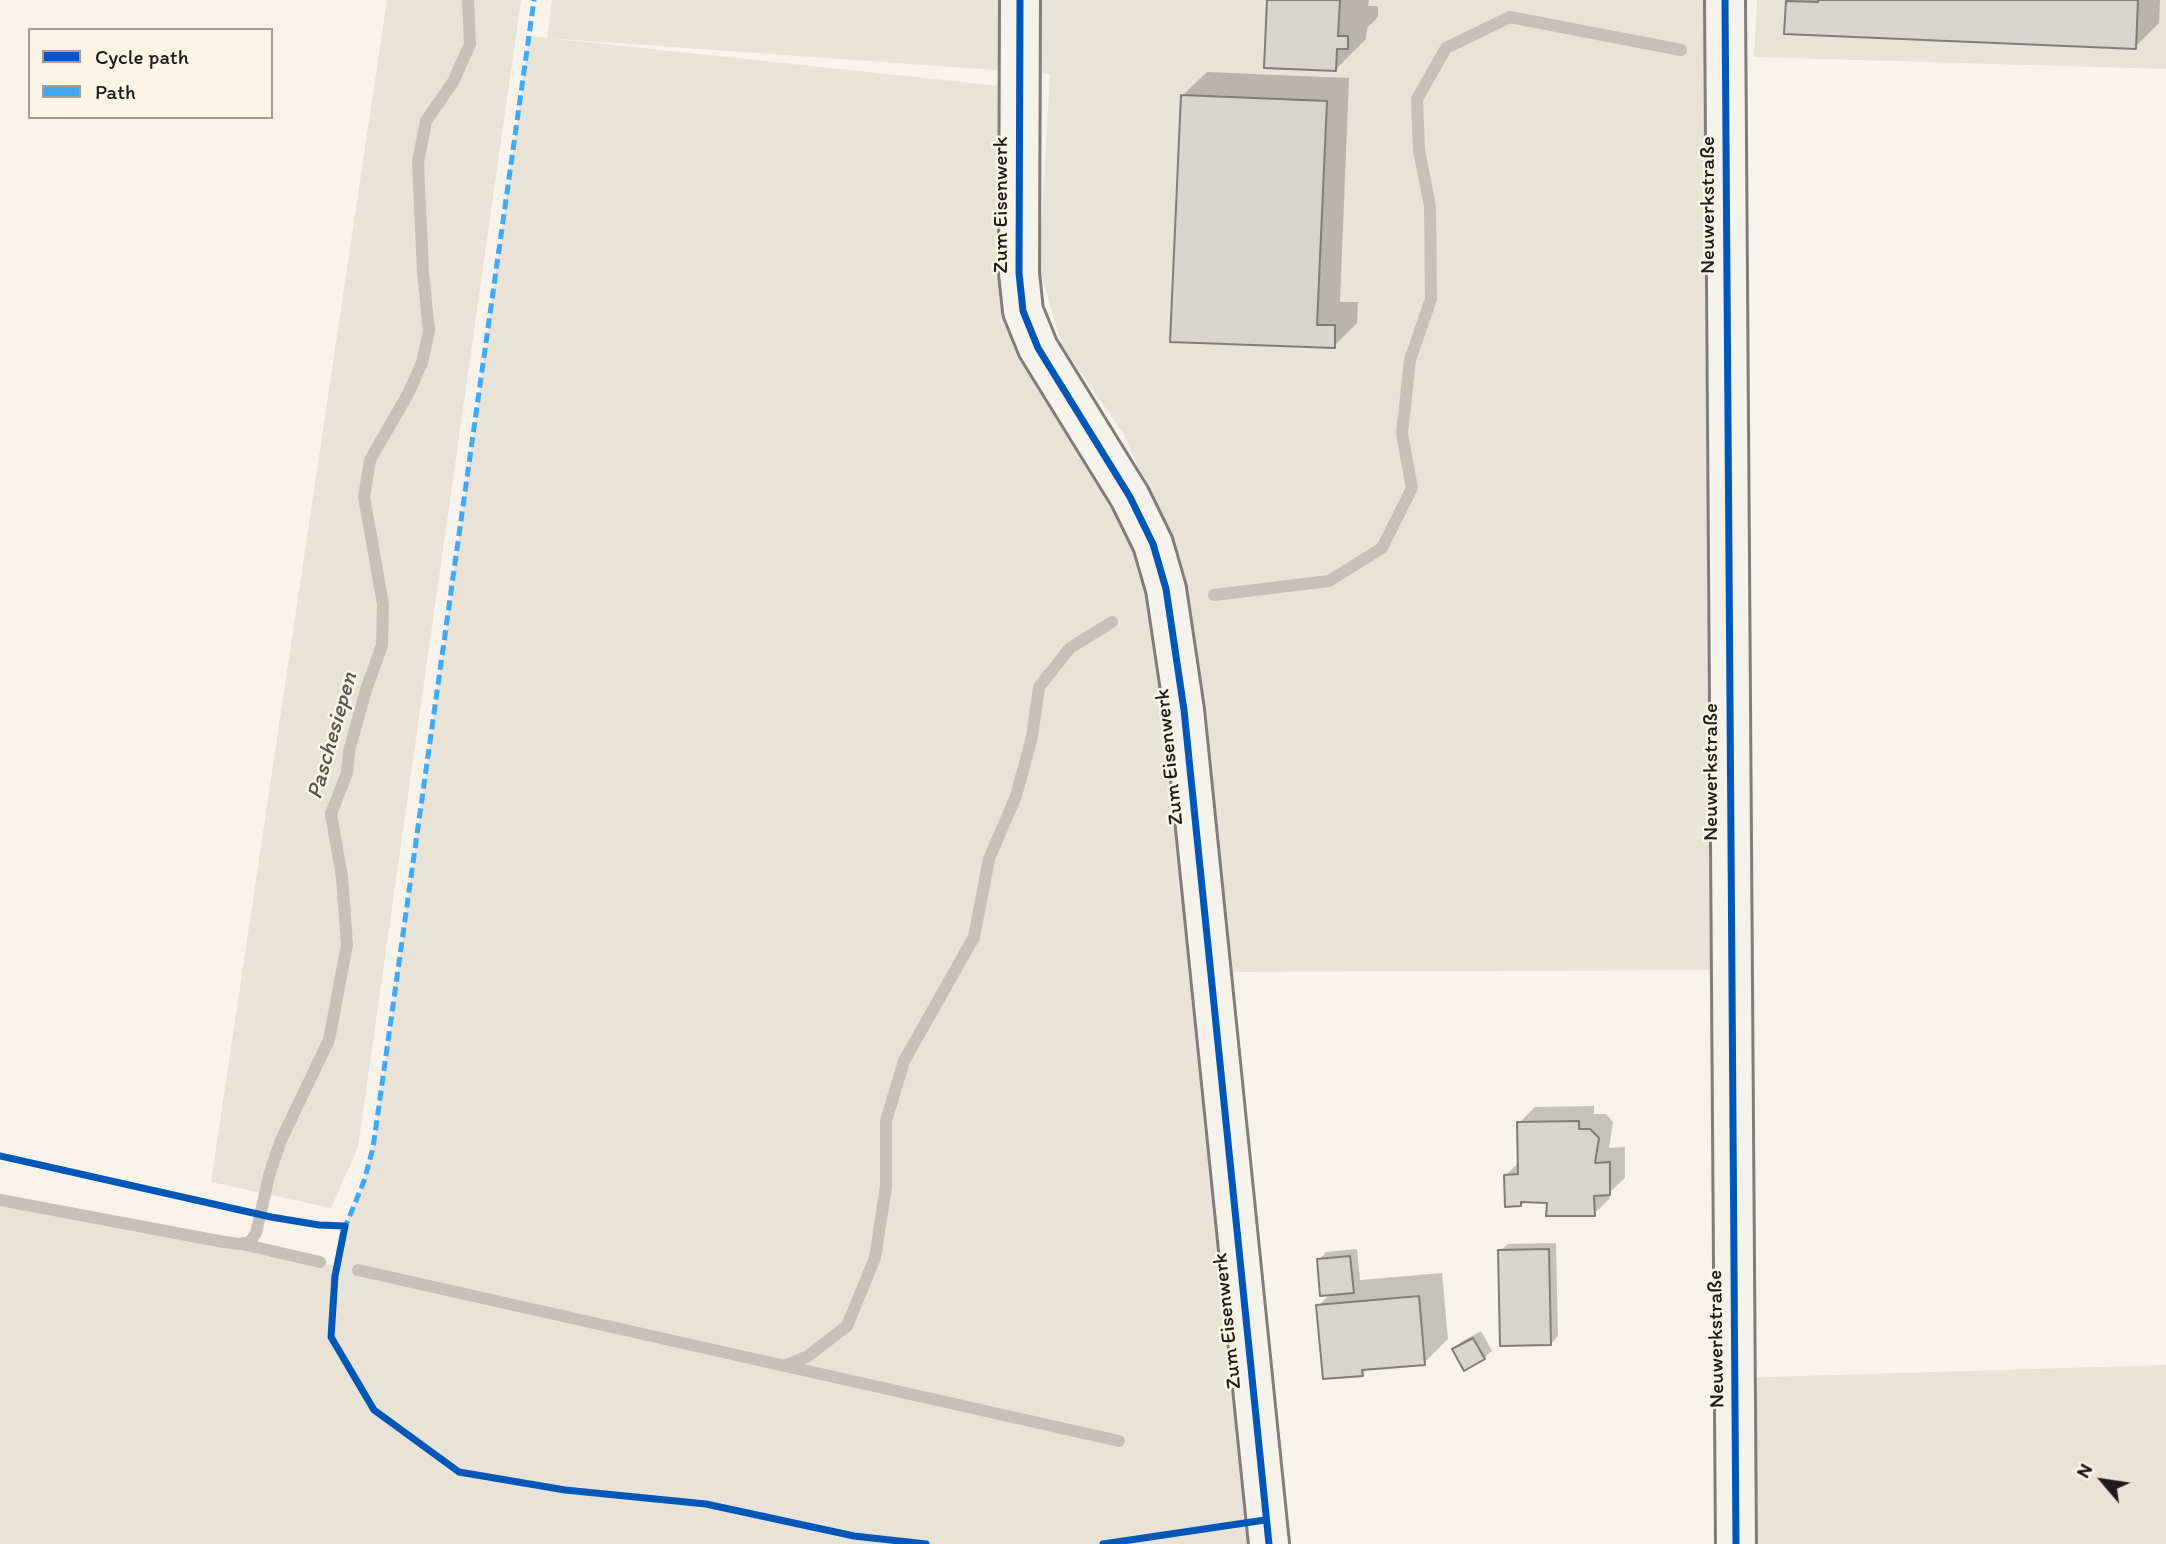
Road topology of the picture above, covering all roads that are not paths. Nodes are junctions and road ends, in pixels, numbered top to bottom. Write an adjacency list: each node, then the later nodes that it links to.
1 (1020, 0): 3 (street, Zum Eisenwerk)
2 (1725, 0): 4 (street, Neuwerkstraße)
3 (1269, 1544)
4 (1736, 1544)

